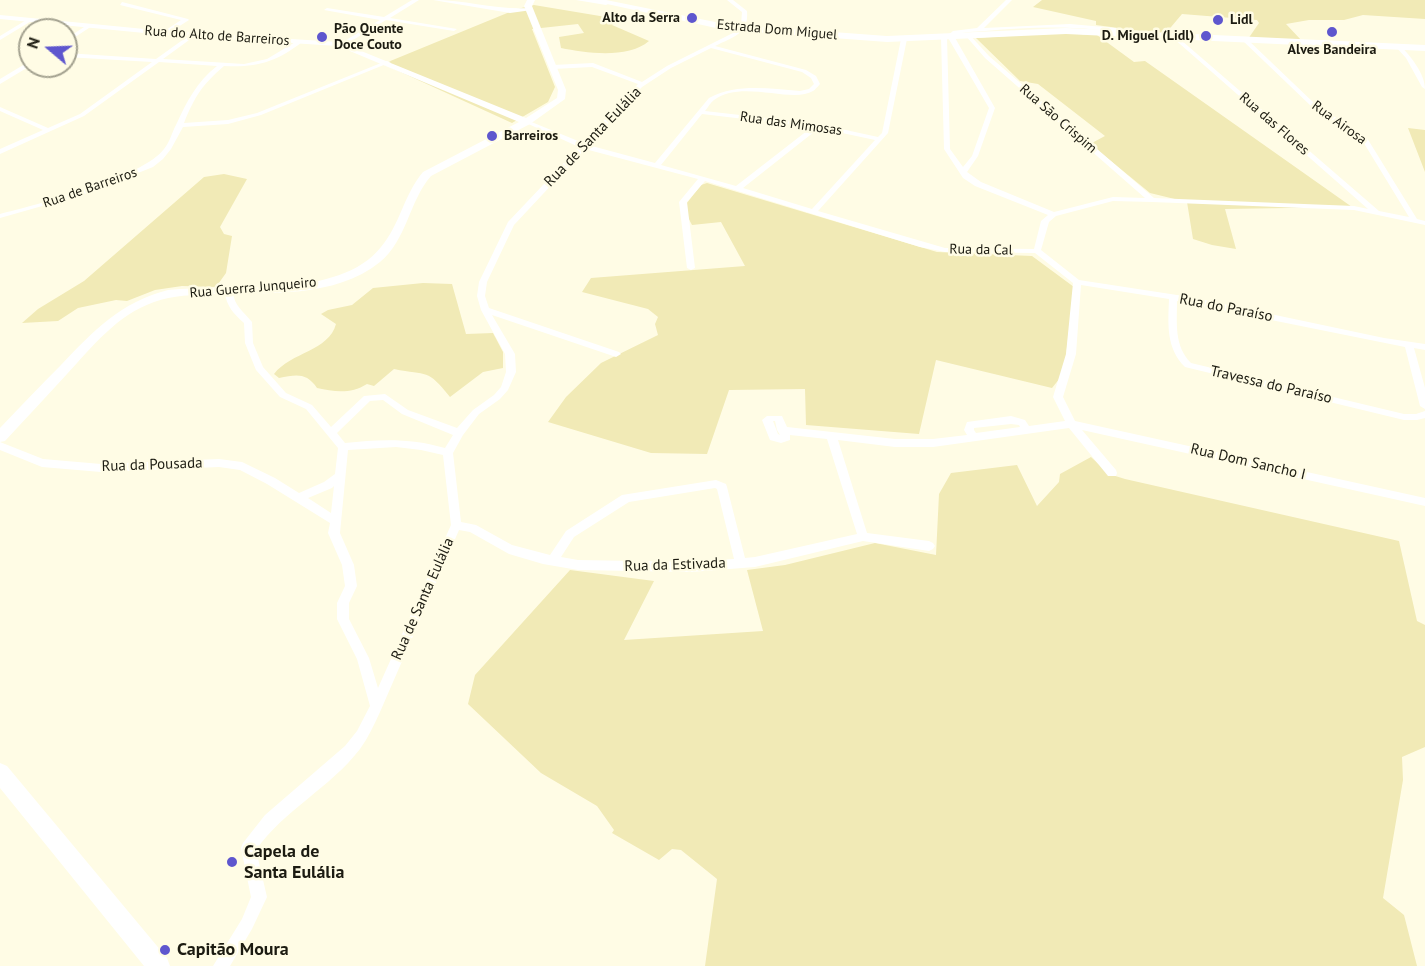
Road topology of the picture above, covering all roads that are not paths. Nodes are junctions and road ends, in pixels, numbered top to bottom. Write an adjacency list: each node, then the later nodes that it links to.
1 (416, 0): 14 (street)
2 (436, 0): 11 (street)
3 (531, 0): 11 (street)
4 (580, 0): 8 (street, Estrada Dom Miguel)
5 (593, 0): 8 (main road)
6 (730, 0): 19 (street)
7 (1009, 0): 20 (street)
8 (602, 1): 19 (main road, Estrada Dom Miguel)
9 (122, 4): 24 (street)
10 (327, 10): 14 (street)
11 (529, 10): 42 (street, Rua Guerra Junqueiro)
12 (0, 17): 13 (street, Rua do Alto de Barreiros)
13 (18, 19)
14 (386, 19): 18 (street); 34 (street)
15 (78, 25): 16 (street, Rua do Alto de Barreiros)
16 (89, 26): 23 (street); 24 (street, Rua do Alto de Barreiros)
17 (18, 27): 22 (street)
18 (454, 29)
19 (742, 29): 31 (main road, Estrada Dom Miguel); 36 (street, Rua de Santa Eulália)
20 (978, 30): 26 (street, Estrada Dom Miguel); 28 (street, Estrada Dom Miguel)
21 (0, 32): 22 (street)
22 (8, 33): 30 (street)
23 (78, 33)
24 (165, 33): 25 (street, Rua do Alto de Barreiros)
25 (193, 34): 33 (street, Rua do Alto de Barreiros); 39 (street)
26 (1141, 34): 27 (main road, Estrada Dom Miguel); 29 (main road, Estrada Dom Miguel)
27 (968, 35): 28 (main road, Estrada Dom Miguel); 60 (street, Rua São Crispim)
28 (948, 36): 31 (main road, Estrada Dom Miguel); 57 (street); 57 (street)
29 (1174, 36): 32 (main road, Estrada Dom Miguel); 61 (street, Rua das Flores)
30 (0, 38)
31 (904, 39): 53 (street)
32 (1245, 40): 35 (main road, Estrada Dom Miguel); 65 (street, Rua Airosa)
33 (299, 42): 34 (street, Rua do Alto de Barreiros); 41 (street)
34 (343, 44): 40 (street, Rua do Alto de Barreiros)
35 (1398, 46): 37 (main road, Estrada Dom Miguel); 46 (street)
36 (712, 47): 45 (street, Rua de Santa Eulália); 48 (street)
37 (1425, 48)
38 (78, 56): 39 (street)
39 (157, 61): 41 (street); 52 (street)
40 (388, 62): 49 (street, Rua do Alto de Barreiros); 50 (street)
41 (221, 66): 50 (street, Rua de Barreiros)
42 (553, 67): 45 (street); 49 (street, Rua Guerra Junqueiro)
43 (18, 71): 44 (street)
44 (0, 82)
45 (643, 84): 54 (street, Rua de Santa Eulália)
46 (1425, 87)
47 (0, 109): 52 (street)
48 (701, 112): 51 (street, Rua das Mimosas); 56 (street)
49 (527, 122): 54 (street, Rua da Cal); 70 (street, Rua Guerra Junqueiro)
50 (179, 125): 64 (street, Rua de Barreiros)
51 (818, 126): 53 (street, Rua das Mimosas); 59 (street)
52 (48, 130): 55 (street)
53 (880, 139): 62 (street)
54 (583, 146): 56 (street, Rua da Cal); 72 (street, Rua de Santa Eulália)
55 (0, 152)
56 (657, 165): 58 (street, Rua da Cal)
57 (963, 172): 63 (street)
58 (703, 178): 59 (street, Rua da Cal); 68 (street)
59 (738, 188): 62 (street, Rua da Cal)
60 (1152, 200): 61 (street); 63 (street)
61 (1375, 211): 65 (street)
62 (814, 212): 67 (street, Rua da Cal)
63 (1053, 214): 67 (street)
64 (0, 216)
65 (1414, 220): 66 (street)
66 (1425, 223)
67 (1037, 251): 69 (street, Rua do Paraíso)
68 (691, 268)
69 (1077, 282): 71 (street, Rua do Paraíso); 79 (street)
70 (229, 292): 81 (street); 84 (street, Rua Guerra Junqueiro)
71 (1173, 297): 73 (street, Rua do Paraíso); 78 (street, Travessa do Paraíso)
72 (485, 310): 75 (street); 82 (street, Rua de Santa Eulália)
73 (1409, 345): 74 (street, Rua do Paraíso); 76 (street)
74 (1425, 347)
75 (616, 354)
76 (1424, 391): 77 (street)
77 (1425, 406)
78 (1425, 414)
79 (1071, 424): 83 (street); 88 (street); 91 (street, Rua Dom Sancho I)
80 (782, 430): 83 (street)
81 (332, 432): 82 (street); 86 (street)
82 (459, 433): 87 (street, Rua de Santa Eulália)
83 (831, 435): 94 (street)
84 (0, 437)
85 (0, 446): 90 (street, Rua da Pousada)
86 (344, 447): 87 (street); 89 (street)
87 (448, 453): 93 (street, Rua de Santa Eulália)
88 (1112, 473)
89 (342, 475): 90 (street); 92 (street)
90 (298, 498): 92 (street, Rua da Pousada)
91 (1425, 502)
92 (334, 520): 98 (street)
93 (456, 525): 96 (street, Rua da Estivada); 98 (street, Rua de Santa Eulália)
94 (863, 537): 95 (street); 97 (street)
95 (929, 546)
96 (552, 561): 97 (street, Rua da Estivada); 97 (street, Rua da Estivada)
97 (740, 562)
98 (375, 706): 101 (street, Rua de Santa Eulália)
99 (0, 773): 100 (street)
100 (159, 966)
101 (221, 966)

